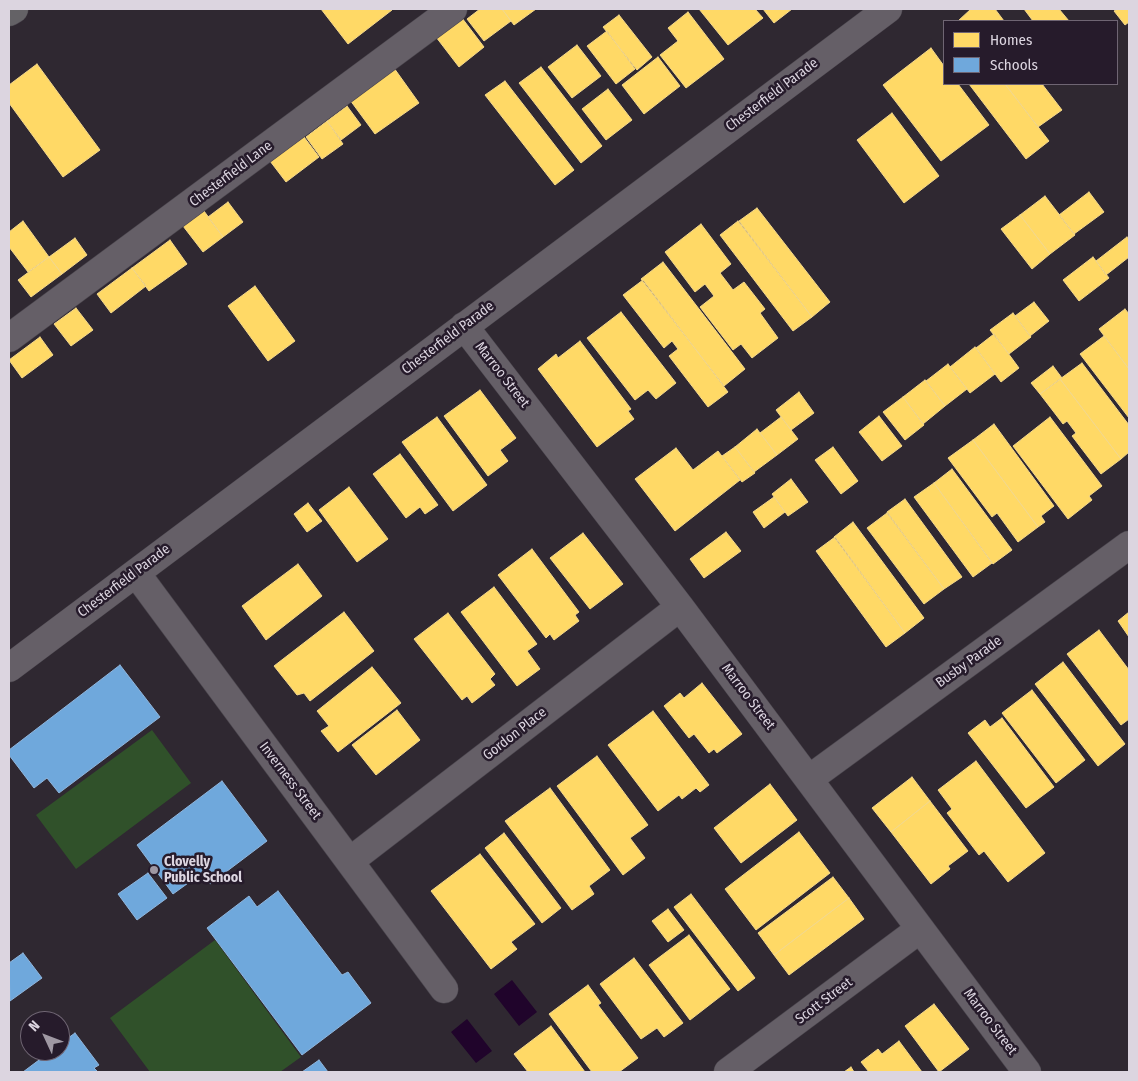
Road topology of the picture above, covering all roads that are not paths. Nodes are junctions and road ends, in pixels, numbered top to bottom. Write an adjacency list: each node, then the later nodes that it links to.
1 (14, 9): 4 (main road)
2 (454, 9): 6 (street, Chesterfield Lane)
3 (888, 9): 5 (street, Chesterfield Parade)
4 (9, 12)
5 (464, 326): 8 (street, Chesterfield Parade); 9 (street, Marroo Street)
6 (9, 338)
7 (1129, 545): 11 (street, Busby Parade)
8 (136, 573): 10 (street, Chesterfield Parade); 12 (street, Inverness Street)
9 (680, 607): 11 (street, Marroo Street); 12 (street, Gordon Place)
10 (9, 668)
11 (809, 779): 13 (street, Marroo Street)
12 (350, 862): 14 (street, Inverness Street)
13 (920, 929): 15 (street, Scott Street); 16 (street, Marroo Street)
14 (444, 989)
15 (728, 1072)
16 (1027, 1072)

